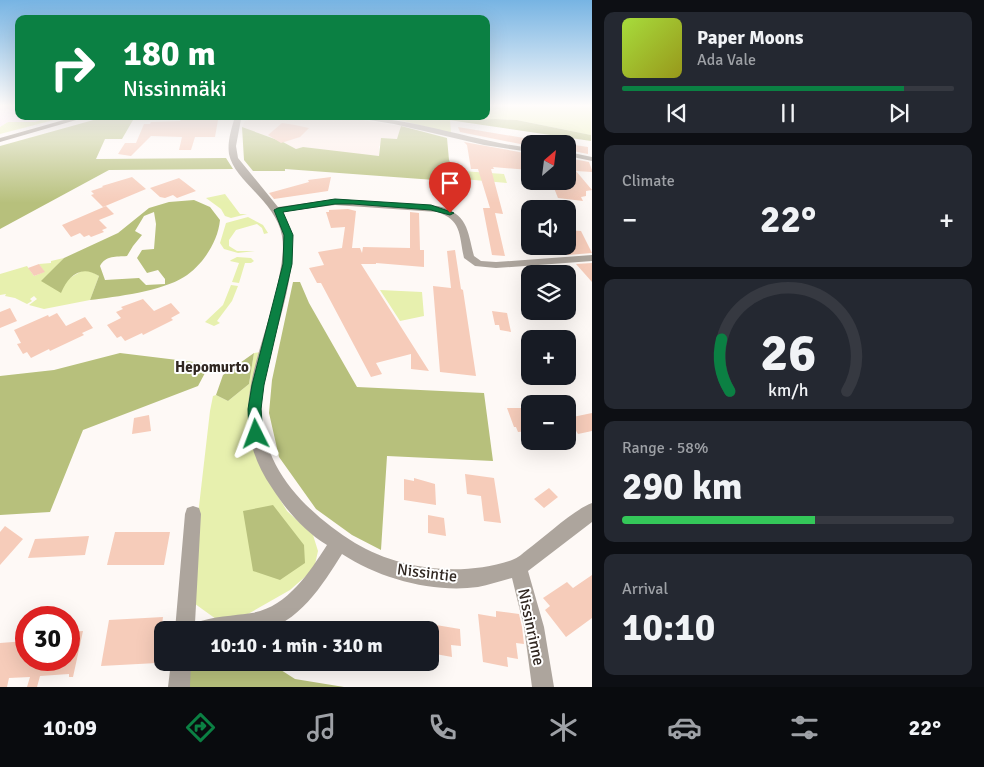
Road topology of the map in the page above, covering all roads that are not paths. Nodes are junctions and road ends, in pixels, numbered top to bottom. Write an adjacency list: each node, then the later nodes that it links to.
1 (235, 138): 6 (street, Nissintie)
2 (457, 138): 3 (street)
3 (521, 149)
4 (576, 155): 5 (street)
5 (592, 158)
6 (278, 210): 7 (street); 10 (street, Nissintie)
7 (592, 258)
8 (592, 511): 11 (street, Nissintie)
9 (193, 514): 12 (street)
10 (338, 544): 11 (street, Nissintie); 13 (street)
11 (518, 567): 16 (street, Nissinrinne)
12 (186, 621)
13 (260, 621)
14 (180, 671): 15 (street)
15 (178, 687)
16 (543, 687)

